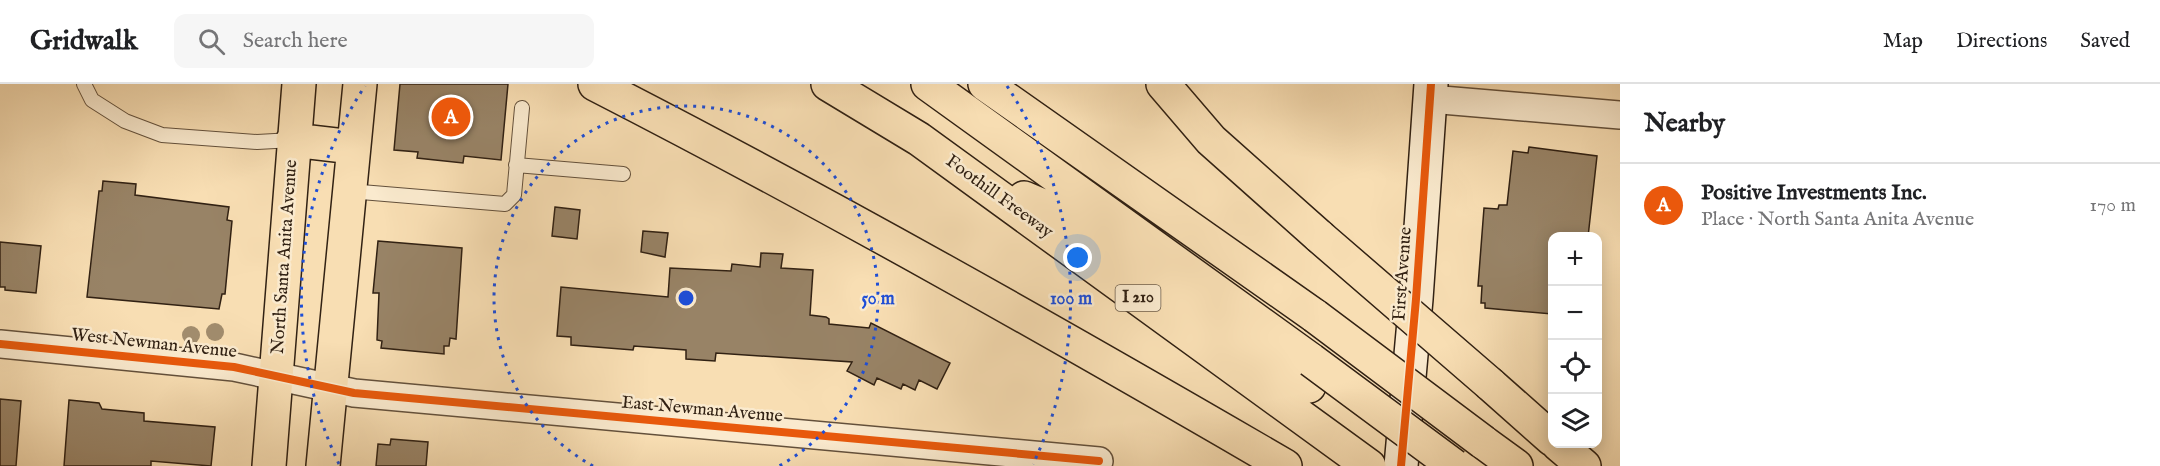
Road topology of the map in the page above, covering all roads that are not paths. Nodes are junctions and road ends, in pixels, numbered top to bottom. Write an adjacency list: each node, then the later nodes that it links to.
1 (84, 84): 12 (lane)
2 (299, 84): 12 (main road, North Santa Anita Avenue)
3 (360, 84): 13 (main road, North Santa Anita Avenue)
4 (595, 84): 26 (main road)
5 (828, 84): 16 (main road, Foothill Freeway / I 210)
6 (928, 84): 19 (main road)
7 (985, 84): 31 (main road, bridge)
8 (1163, 84): 21 (main road, bridge)
9 (1430, 91): 11 (street); 28 (street, First Avenue)
10 (522, 108): 14 (lane)
11 (1620, 115)
12 (293, 140): 13 (main road); 20 (main road, North Santa Anita Avenue)
13 (353, 147): 17 (main road, North Santa Anita Avenue)
14 (516, 165): 15 (lane); 17 (lane)
15 (624, 174)
16 (969, 175): 19 (main road); 27 (main road, Foothill Freeway / I 210)
17 (348, 201): 20 (main road, North Santa Anita Avenue)
18 (0, 344): 20 (street, West Newman Avenue)
19 (1310, 373): 29 (main road); 30 (main road, bridge)
20 (302, 382): 23 (street, East Newman Avenue); 24 (main road, North Santa Anita Avenue); 25 (main road, North Santa Anita Avenue)
21 (1548, 435)
22 (1563, 448): 32 (main road)
23 (1099, 461)
24 (269, 466)
25 (323, 466)
26 (1285, 466)
27 (1369, 466)
28 (1401, 466)
29 (1418, 466)
30 (1454, 466)
31 (1516, 466)
32 (1584, 466)

